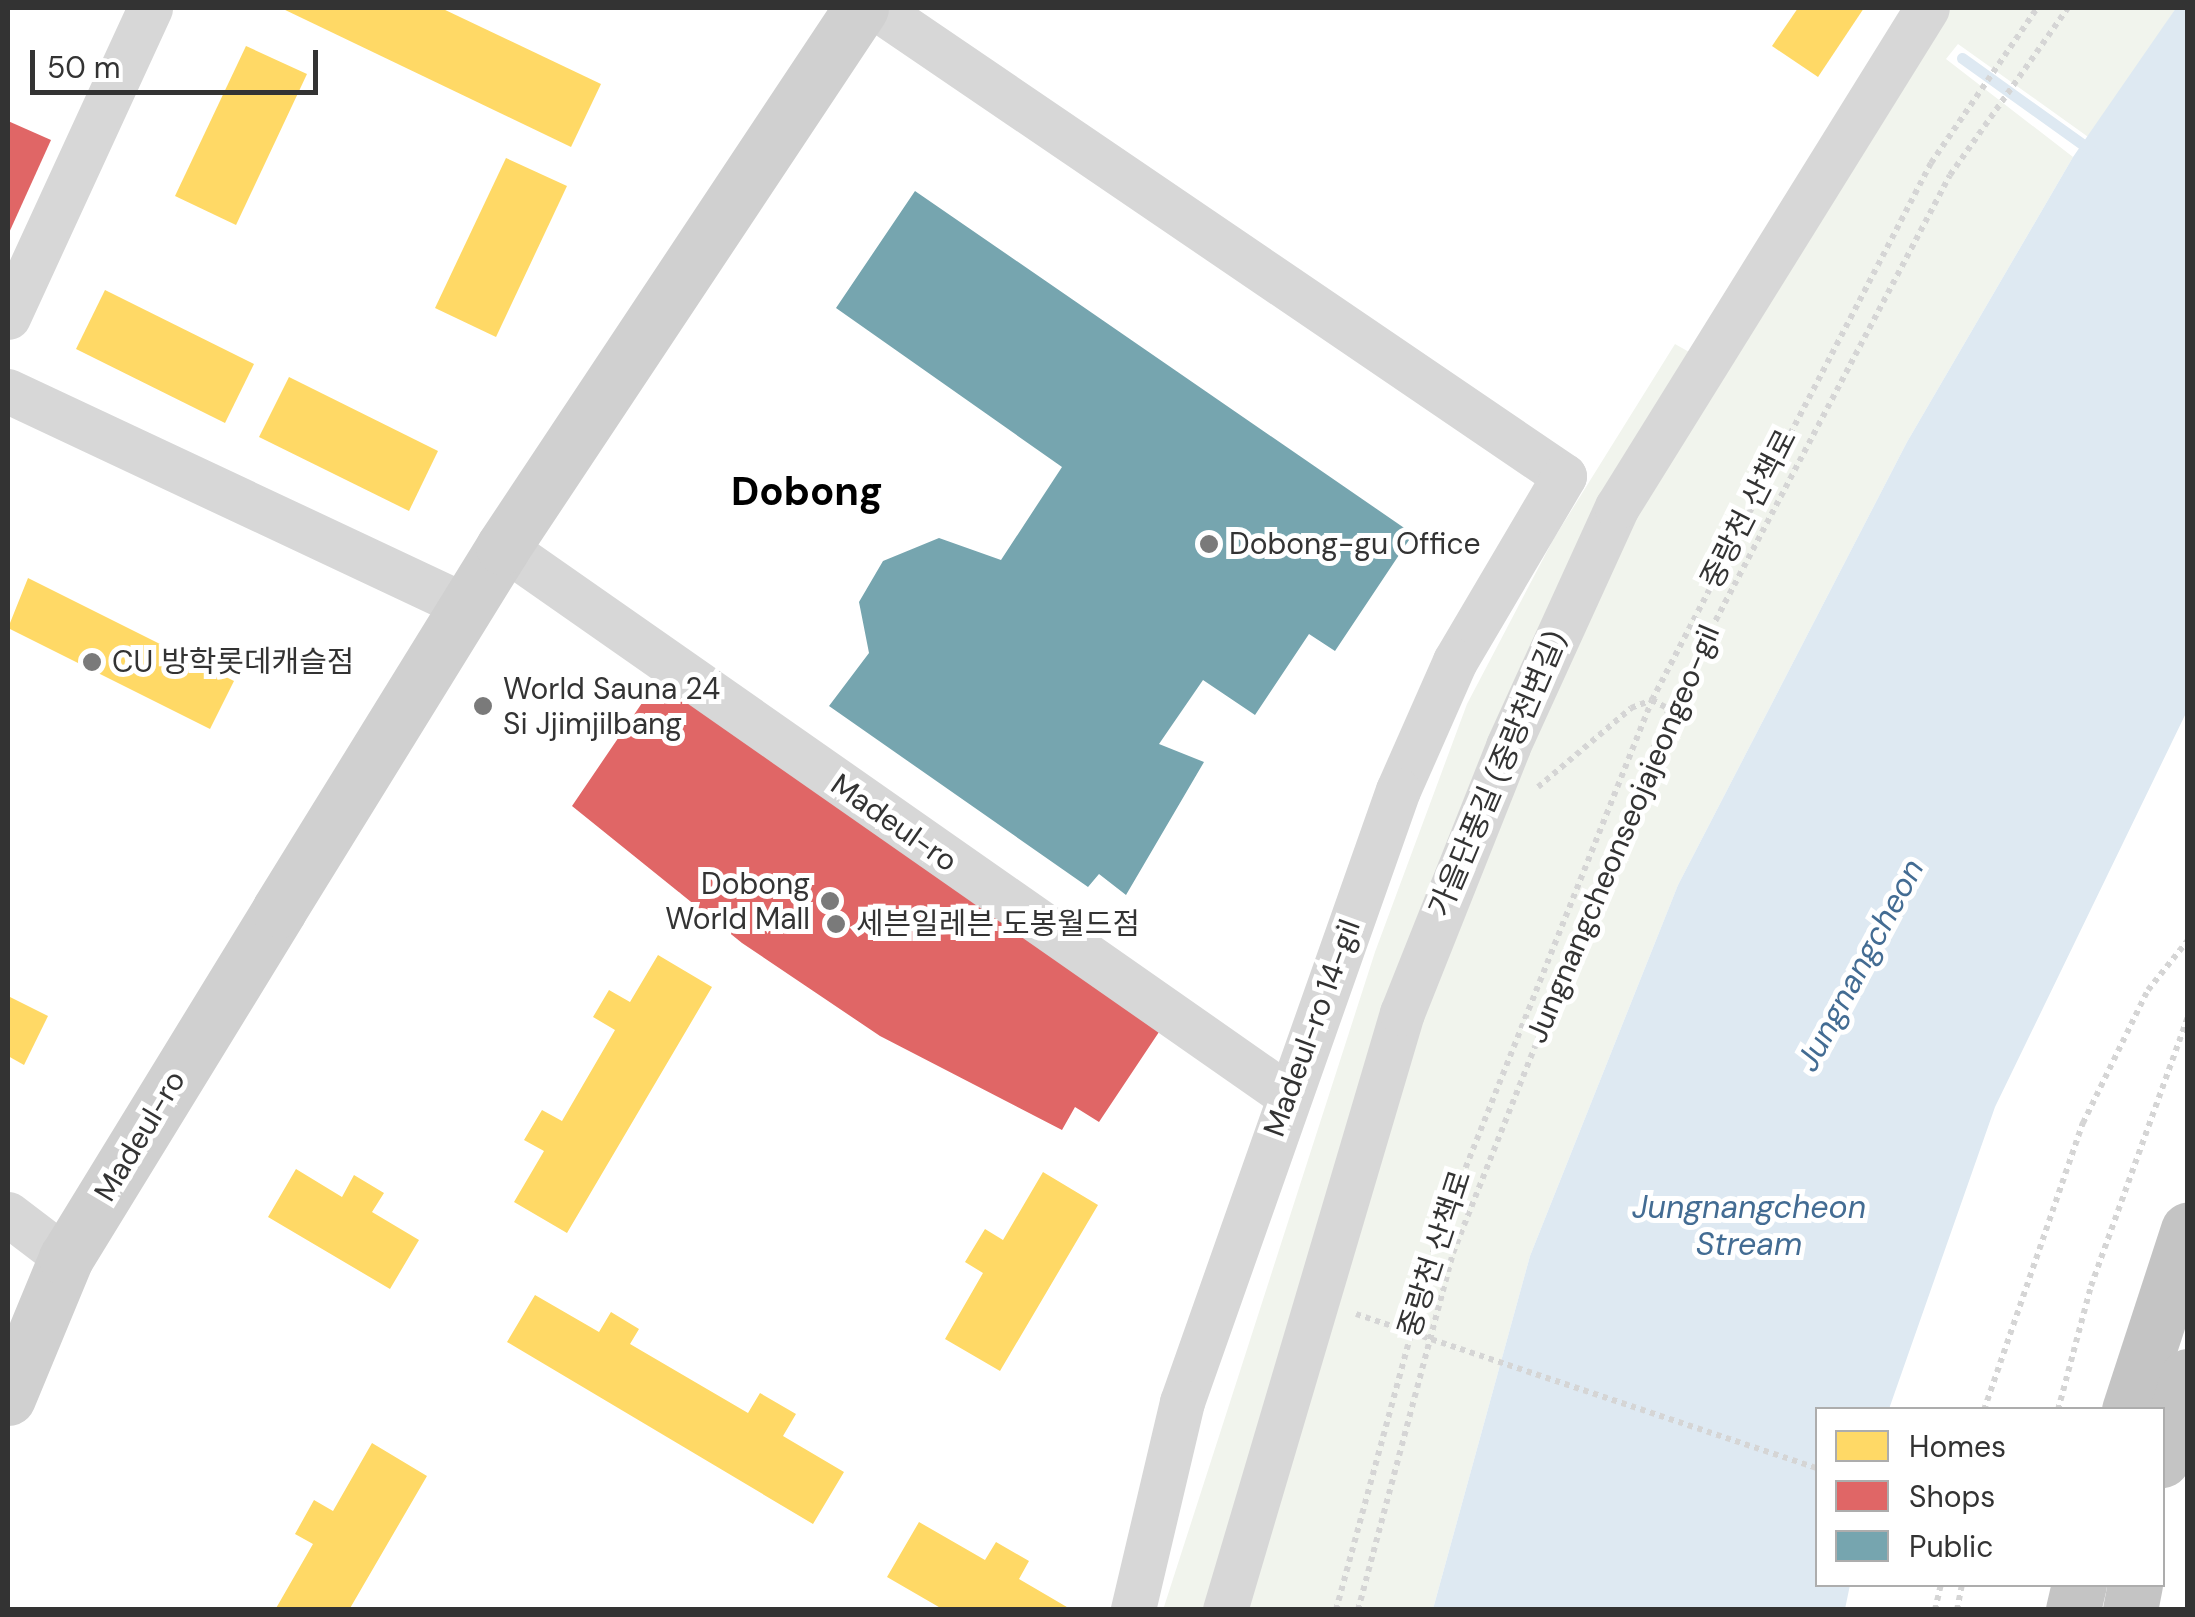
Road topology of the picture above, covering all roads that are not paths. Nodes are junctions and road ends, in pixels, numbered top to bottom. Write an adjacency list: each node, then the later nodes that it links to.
1 (150, 8): 5 (street)
2 (861, 8): 7 (street, Madeul-ro)
3 (876, 8): 9 (street, Madeul-ro 14-gil)
4 (1927, 8): 19 (street, 가을단풍길 (중랑천변길))
5 (8, 317)
6 (8, 392): 8 (street)
7 (504, 547): 8 (street, Madeul-ro); 9 (street, Madeul-ro)
8 (466, 606): 13 (street, Madeul-ro)
9 (1287, 1095): 18 (street, Madeul-ro 14-gil)
10 (8, 1214): 13 (street)
11 (2188, 1229): 16 (highway)
12 (8, 1240): 13 (street)
13 (66, 1258): 15 (street, Madeul-ro)
14 (2188, 1376): 17 (highway)
15 (8, 1398)
16 (2130, 1407)
17 (2165, 1450)
18 (1133, 1610)
19 (1225, 1610)

